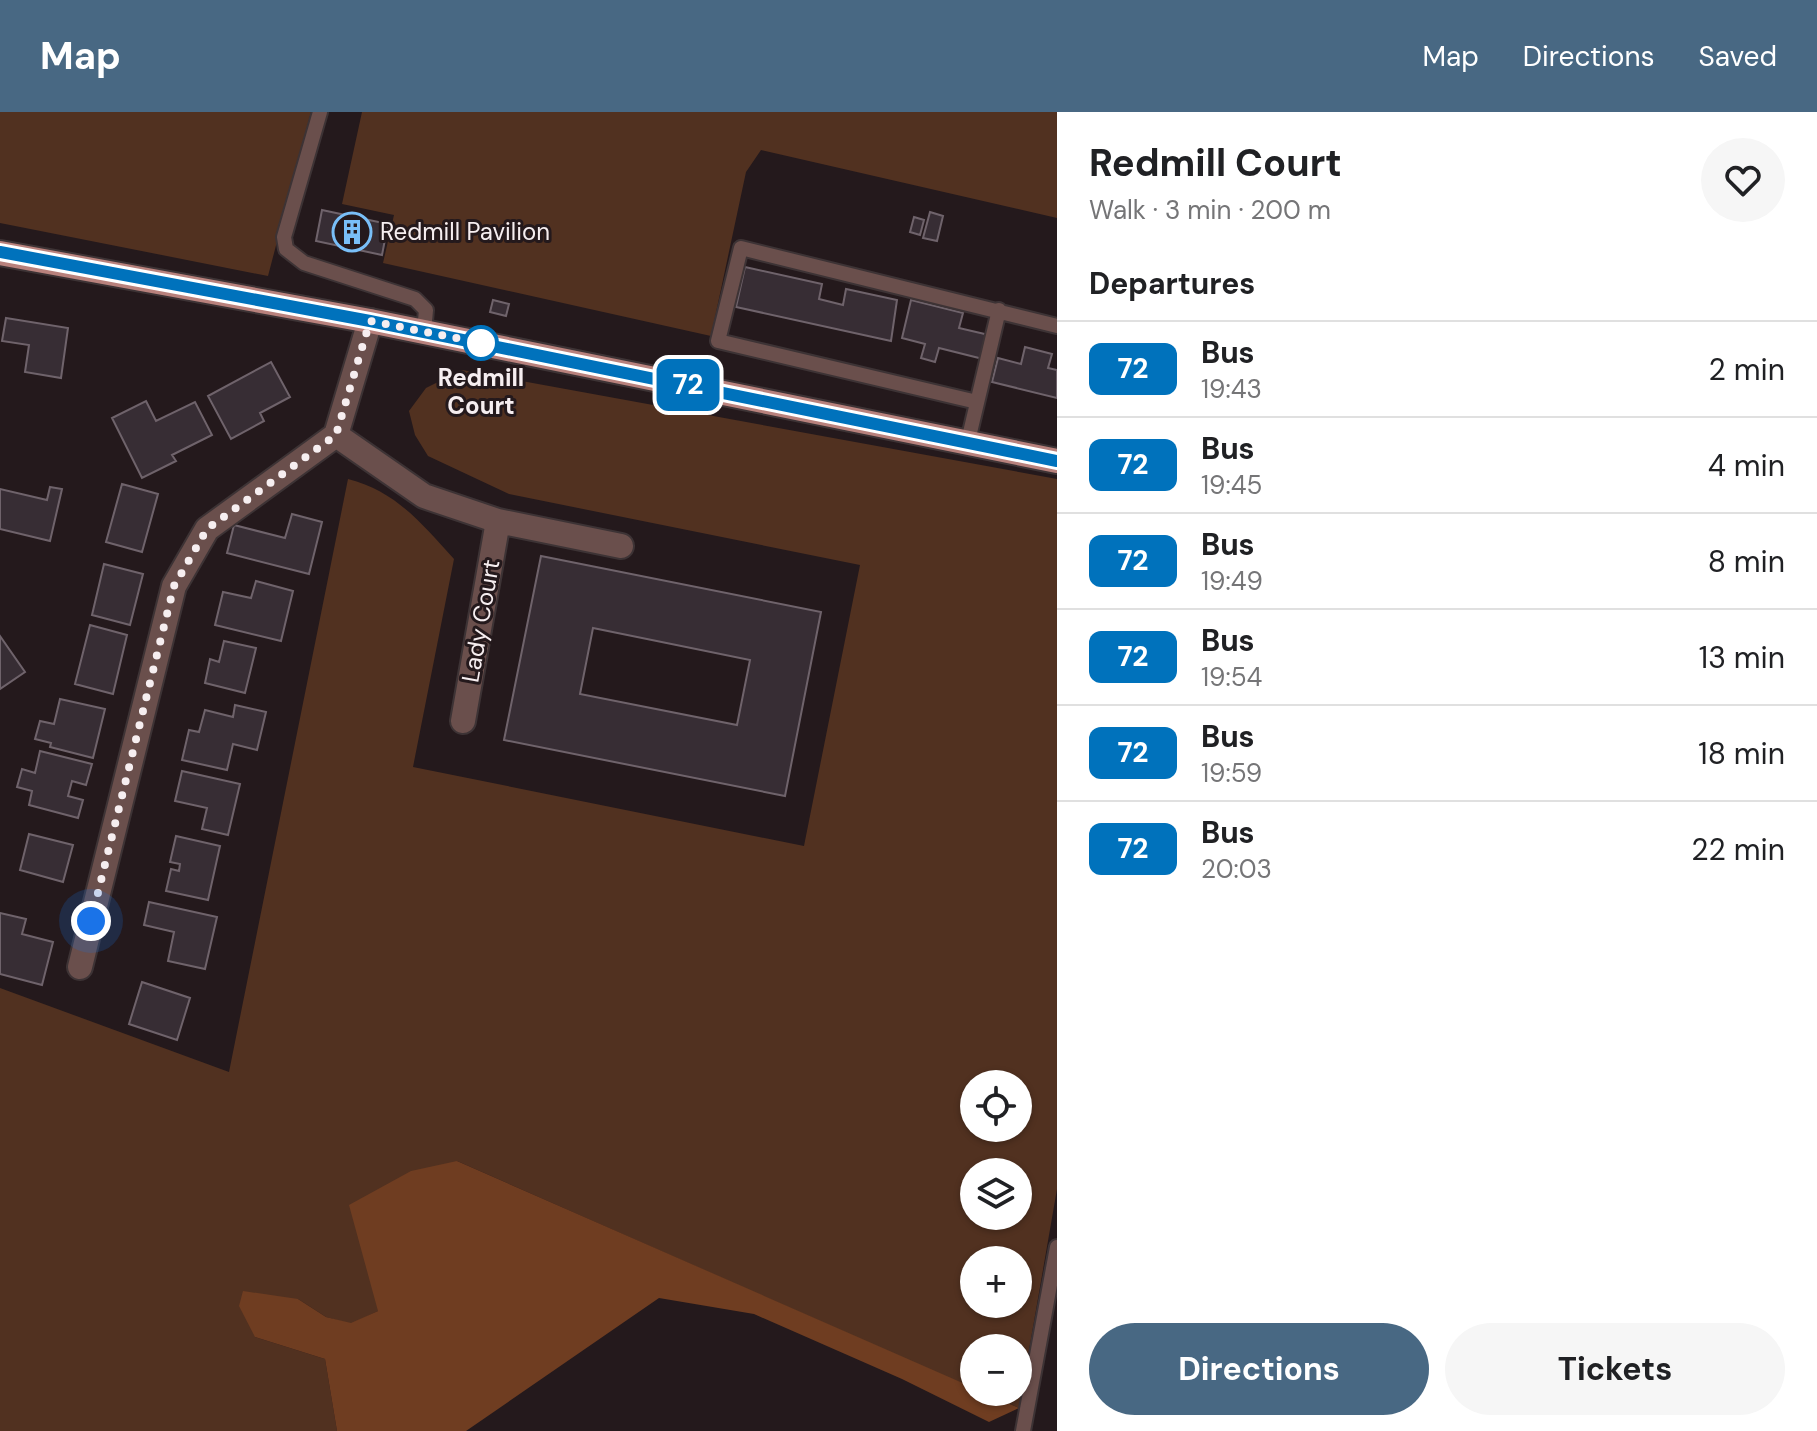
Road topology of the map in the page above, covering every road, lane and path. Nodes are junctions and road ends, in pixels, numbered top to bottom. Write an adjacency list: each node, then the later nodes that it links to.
1 (320, 112): 6 (lane)
2 (0, 253): 4 (main road)
3 (999, 310): 5 (lane); 7 (lane); 7 (lane)
4 (370, 321): 6 (main road); 8 (street)
5 (1057, 326)
6 (424, 332): 9 (main road)
7 (977, 402): 9 (lane)
8 (336, 435): 11 (street); 14 (street)
9 (968, 441): 10 (main road)
10 (1057, 461)
11 (498, 521): 12 (street); 13 (street, Lady Court)
12 (621, 546)
13 (463, 721)
14 (80, 967)
15 (1057, 1247): 16 (lane)
16 (1023, 1431)

